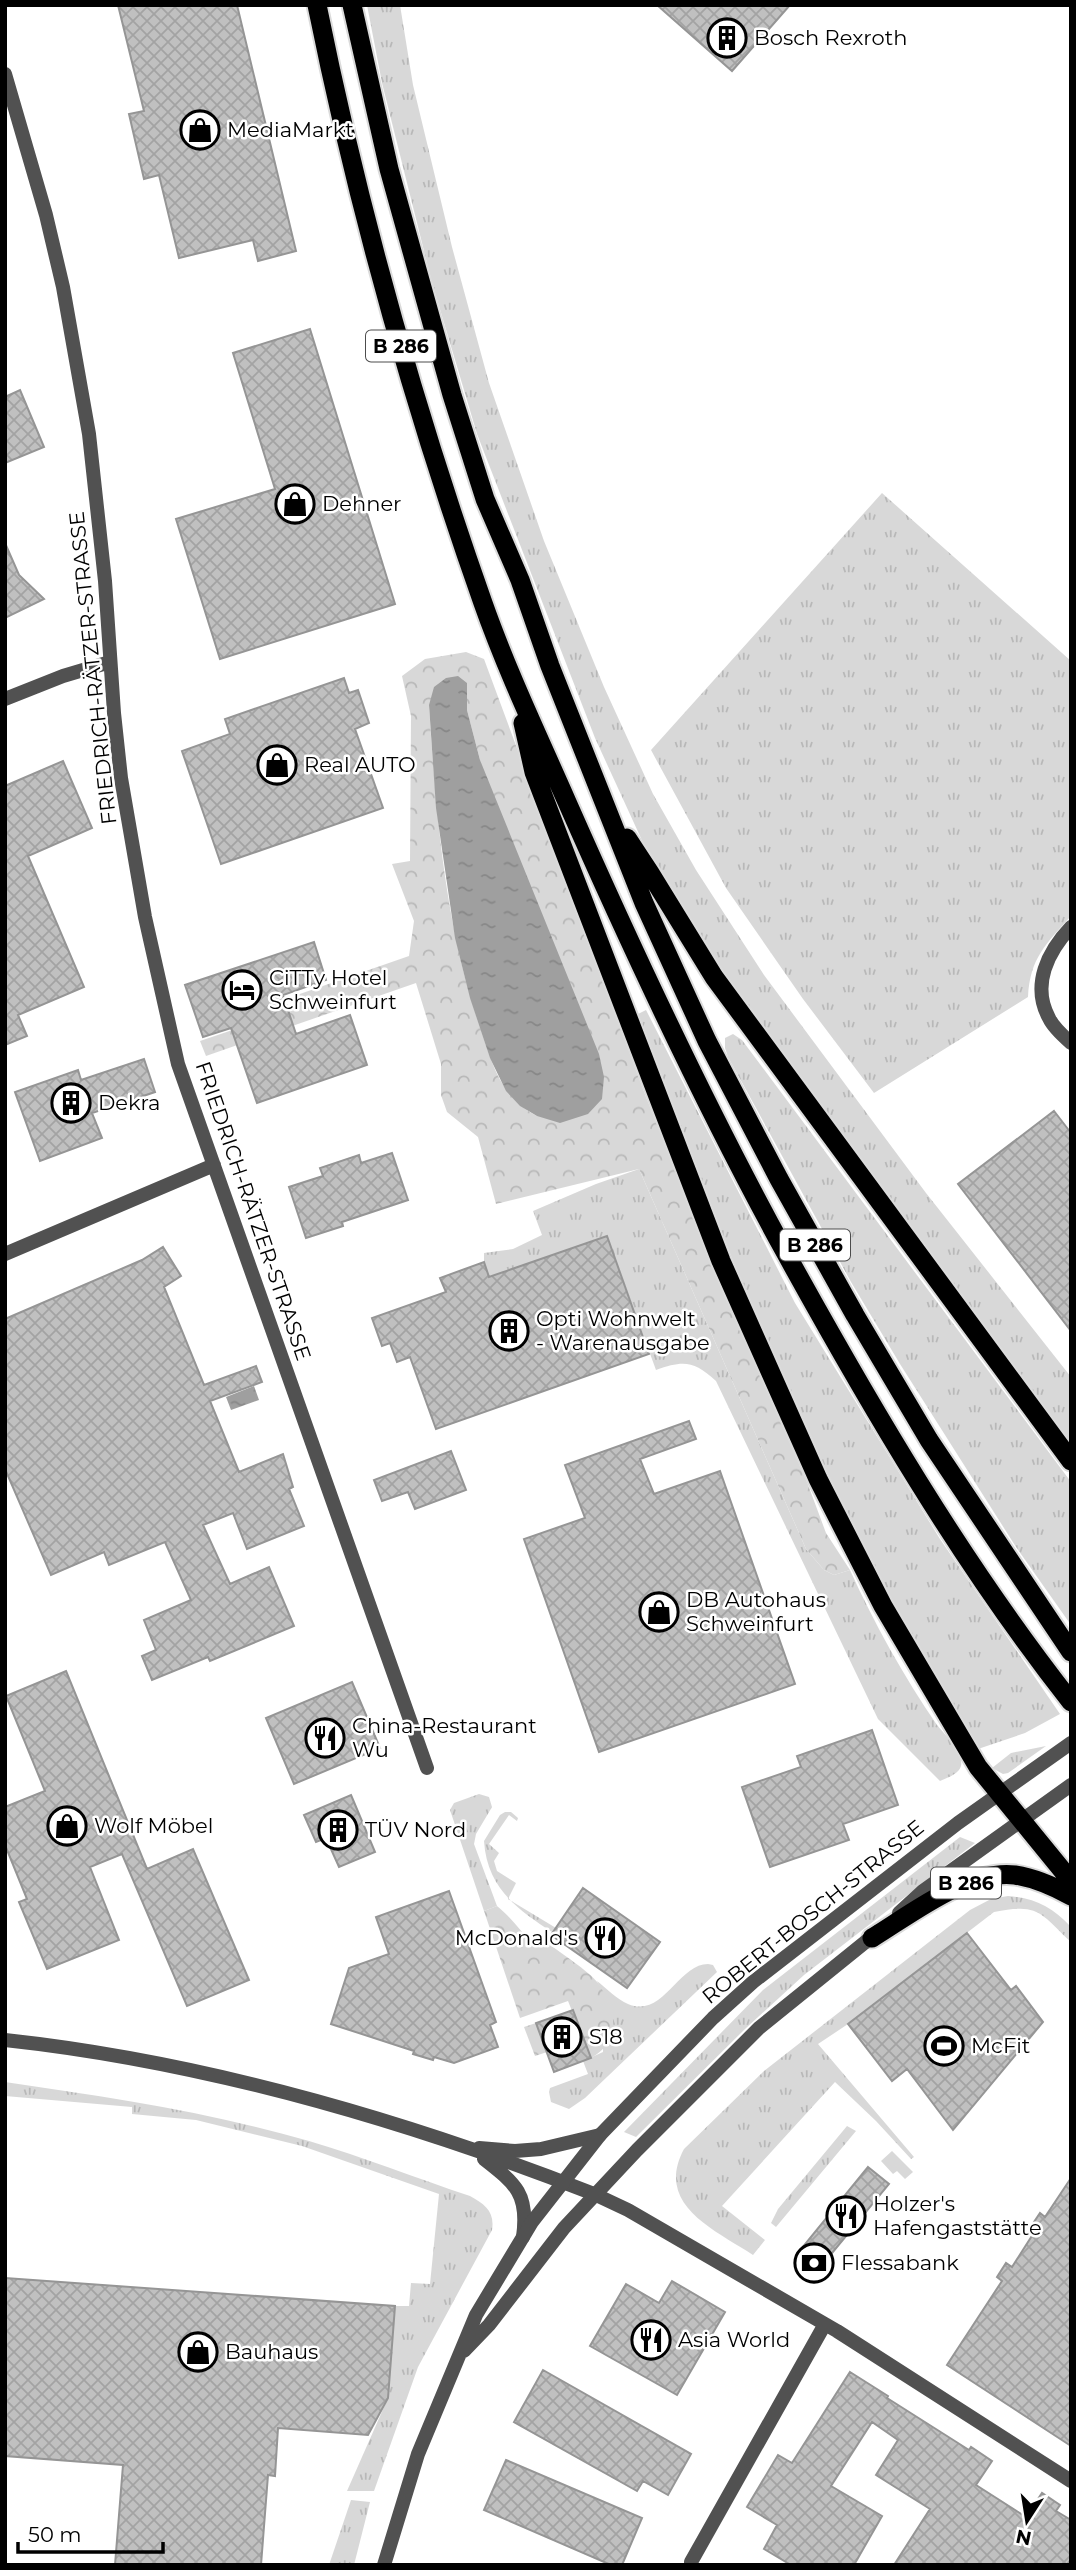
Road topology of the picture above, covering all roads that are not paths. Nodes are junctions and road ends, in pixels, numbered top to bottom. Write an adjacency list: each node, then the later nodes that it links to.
1 (317, 5): 5 (highway, B 286)
2 (352, 5): 7 (highway, B 286)
3 (5, 74): 4 (street, FRIEDRICH-RÄTZER-STRASSE)
4 (110, 663): 6 (street); 10 (street, FRIEDRICH-RÄTZER-STRASSE)
5 (513, 678): 14 (highway, B 286); 18 (highway, B 286)
6 (5, 699)
7 (608, 811): 12 (highway); 13 (highway, B 286)
8 (1071, 927): 9 (street)
9 (1071, 1043)
10 (214, 1165): 11 (street); 16 (street, FRIEDRICH-RÄTZER-STRASSE)
11 (5, 1254)
12 (1071, 1461)
13 (1071, 1652)
14 (1071, 1702)
15 (1071, 1743): 18 (street, ROBERT-BOSCH-STRASSE)
16 (427, 1768)
17 (1071, 1785): 19 (street)
18 (998, 1794): 19 (highway, B 286); 24 (street, ROBERT-BOSCH-STRASSE)
19 (1022, 1821): 20 (highway, B 286); 22 (street)
20 (1071, 1881)
21 (1071, 1896): 22 (highway, B 286)
22 (872, 1938): 28 (street)
23 (5, 2040): 25 (street)
24 (600, 2135): 25 (street); 27 (street, ROBERT-BOSCH-STRASSE)
25 (460, 2147): 26 (street)
26 (475, 2152): 27 (street); 29 (street)
27 (563, 2182): 28 (street); 29 (street, ROBERT-BOSCH-STRASSE)
28 (594, 2194): 30 (street); 31 (street)
29 (523, 2237): 31 (street, ROBERT-BOSCH-STRASSE)
30 (825, 2324): 32 (street); 33 (street)
31 (458, 2357): 34 (street, ROBERT-BOSCH-STRASSE)
32 (1071, 2481)
33 (691, 2562)
34 (384, 2565)

